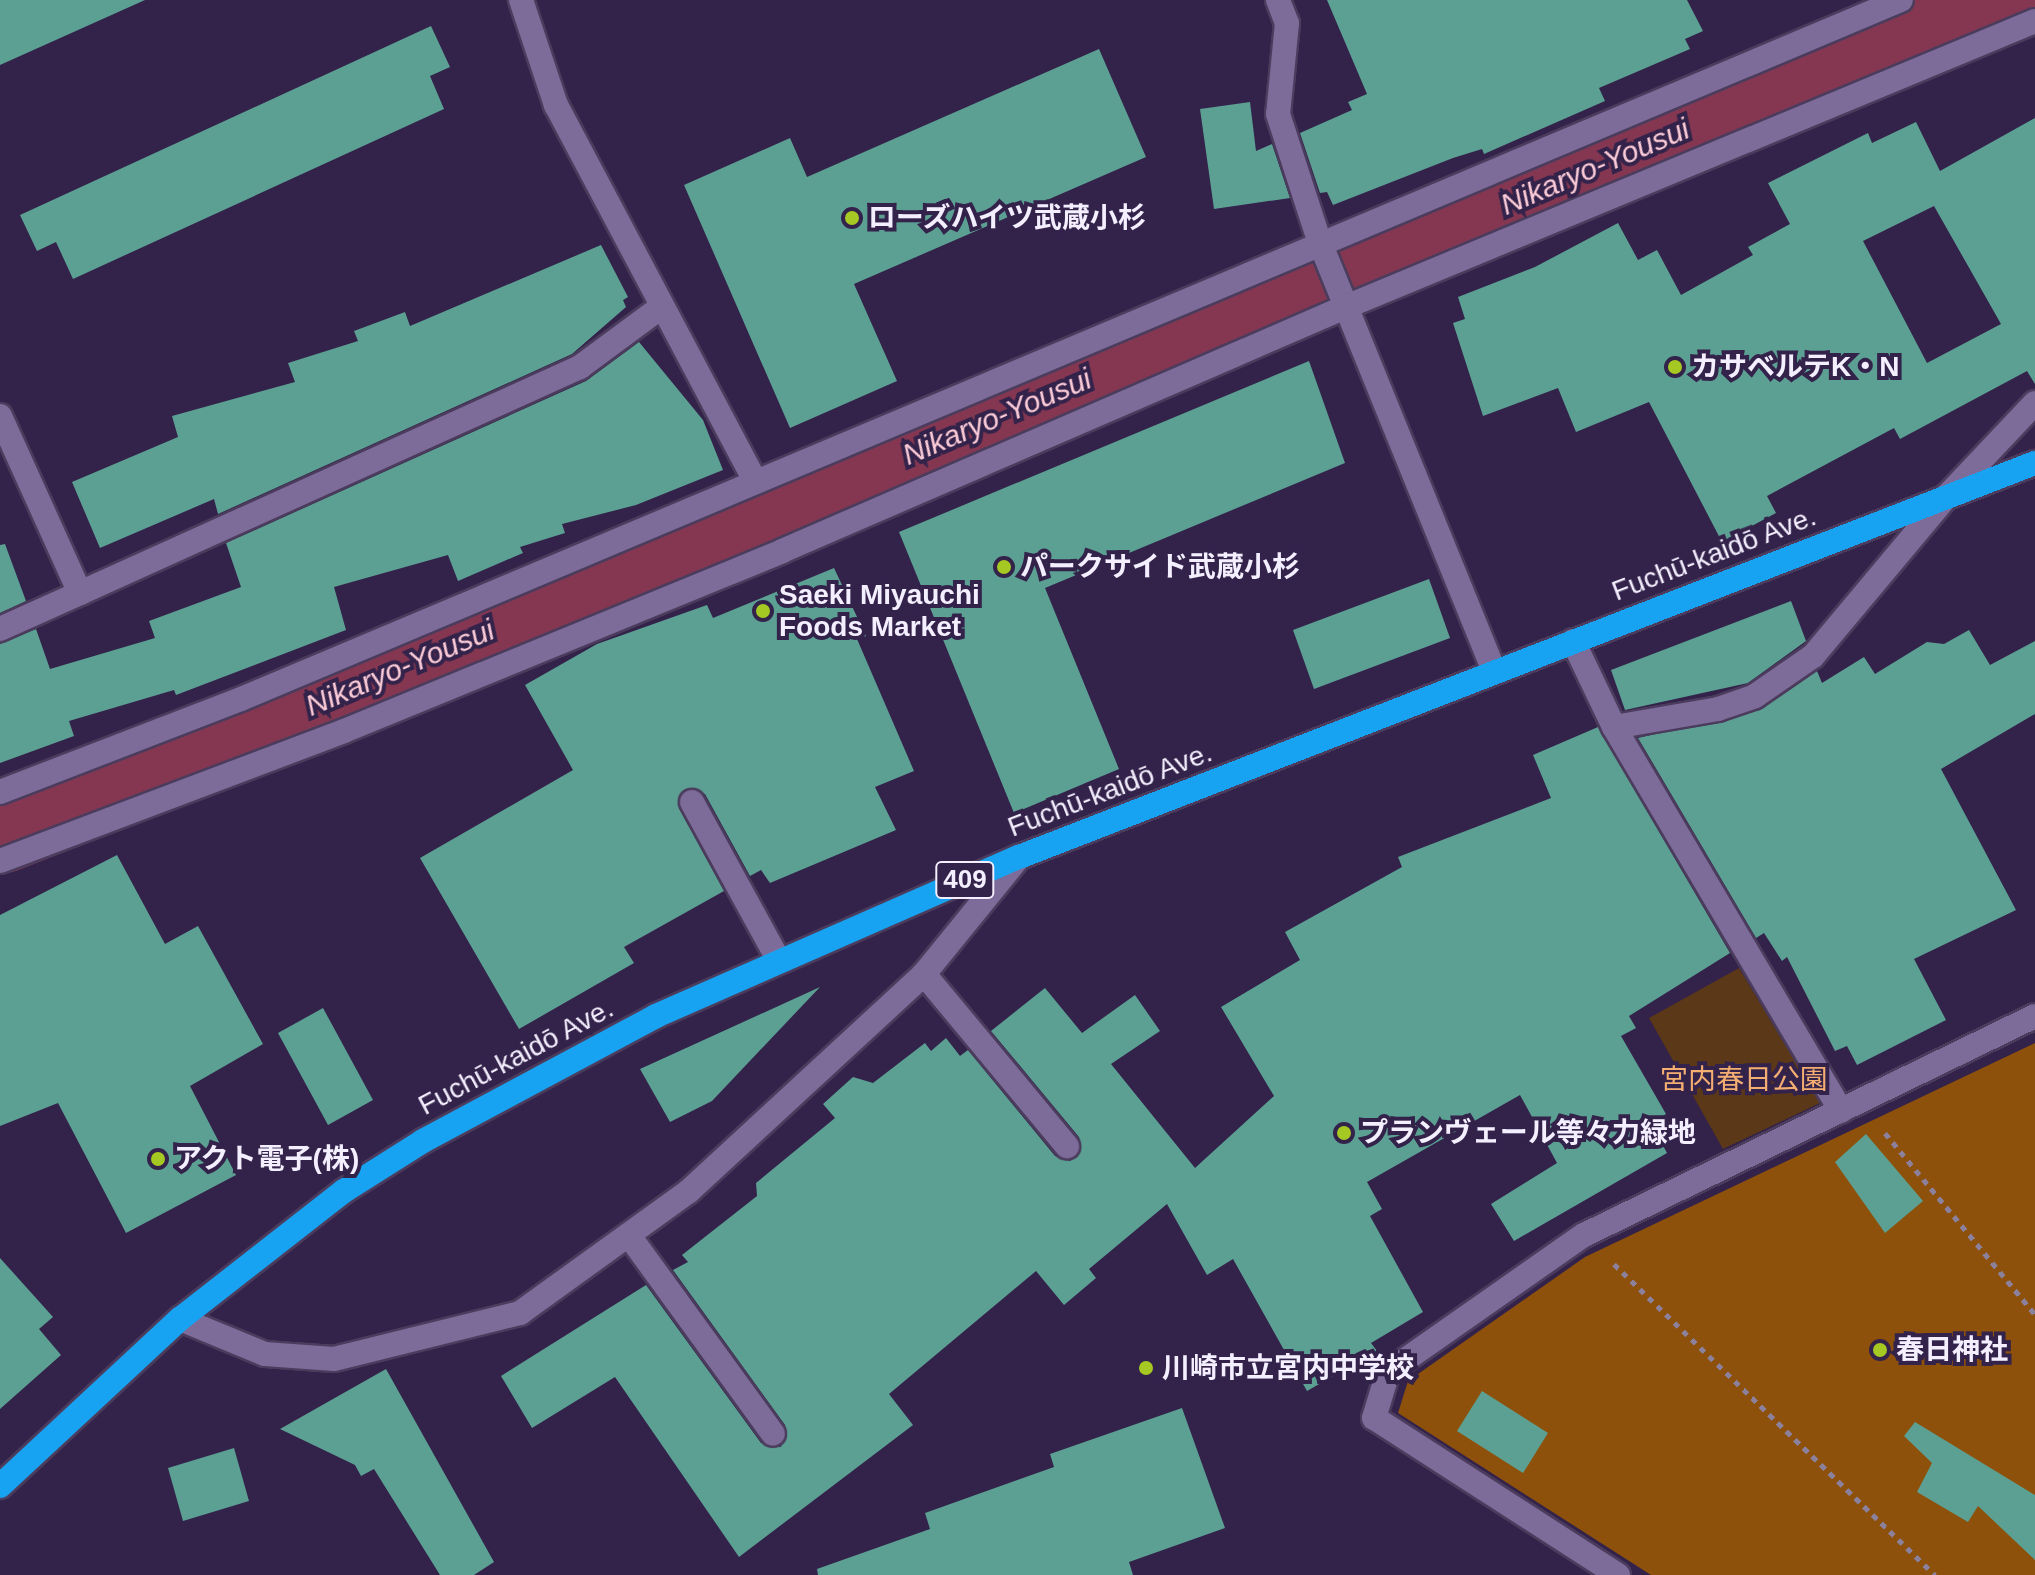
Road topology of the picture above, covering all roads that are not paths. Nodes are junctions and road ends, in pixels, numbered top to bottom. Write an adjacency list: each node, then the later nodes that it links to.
1 (521, 0): 7 (street)
2 (1278, 0): 5 (street)
3 (1901, 0): 5 (street)
4 (2035, 21): 6 (street)
5 (1322, 248): 6 (street); 11 (street)
6 (1345, 299): 16 (street); 21 (street)
7 (661, 307): 11 (street); 13 (street)
8 (2035, 403): 12 (street)
9 (0, 416): 13 (street)
10 (2035, 463): 12 (highway, Fuchū-kaidō Ave. / 409)
11 (754, 479): 18 (street)
12 (1947, 496): 15 (highway, Fuchū-kaidō Ave. / 409); 17 (street)
13 (80, 593): 14 (street)
14 (0, 629)
15 (1573, 641): 16 (highway, Fuchū-kaidō Ave. / 409); 17 (street)
16 (1494, 672): 20 (highway, Fuchū-kaidō Ave. / 409)
17 (1614, 727): 25 (street)
18 (0, 792)
19 (692, 802): 22 (street)
20 (1019, 857): 22 (highway, Fuchū-kaidō Ave. / 409); 23 (street)
21 (0, 861)
22 (778, 959): 28 (highway, Fuchū-kaidō Ave. / 409)
23 (924, 974): 26 (street); 27 (street)
24 (2035, 1016): 25 (street)
25 (1850, 1106): 31 (street)
26 (1067, 1146)
27 (630, 1237): 28 (street); 29 (street)
28 (180, 1319): 30 (highway, Fuchū-kaidō Ave. / 409)
29 (773, 1434)
30 (0, 1486)
31 (1618, 1575)

